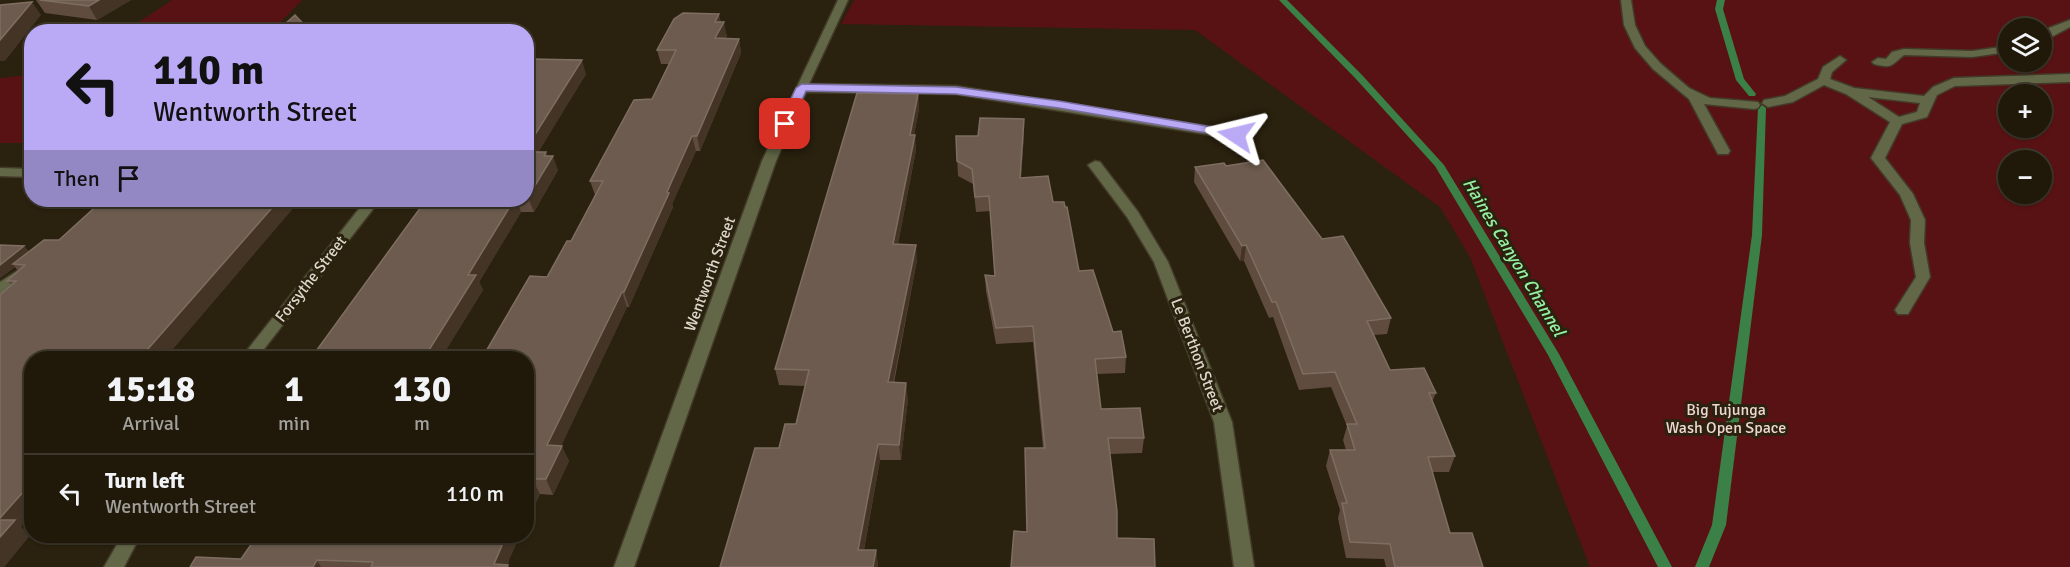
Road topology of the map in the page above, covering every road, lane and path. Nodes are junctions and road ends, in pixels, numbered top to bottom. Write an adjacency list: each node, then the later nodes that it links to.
1 (843, 0): 10 (street, Wentworth Street)
2 (1626, 0): 12 (street)
3 (2070, 23): 4 (street)
4 (2052, 31)
5 (1998, 50): 7 (street)
6 (1840, 60): 9 (street)
7 (1878, 62)
8 (2070, 78): 13 (street)
9 (1823, 81): 11 (street); 14 (street)
10 (802, 88): 17 (street); 29 (street, Wentworth Street)
11 (1850, 91): 13 (street); 16 (street)
12 (1694, 97): 15 (street); 18 (street)
13 (1926, 100): 16 (street)
14 (1768, 103)
15 (1754, 105)
16 (1897, 121): 25 (street)
17 (1236, 135)
18 (1723, 151)
19 (1095, 165): 30 (street, Le Berthon Street)
20 (0, 172): 21 (street)
21 (24, 173)
22 (368, 207): 26 (street, Forsythe Street)
23 (37, 261): 24 (street)
24 (0, 289)
25 (1903, 310)
26 (254, 351)
27 (127, 543): 28 (street)
28 (114, 567)
29 (624, 567)
30 (1244, 567)

